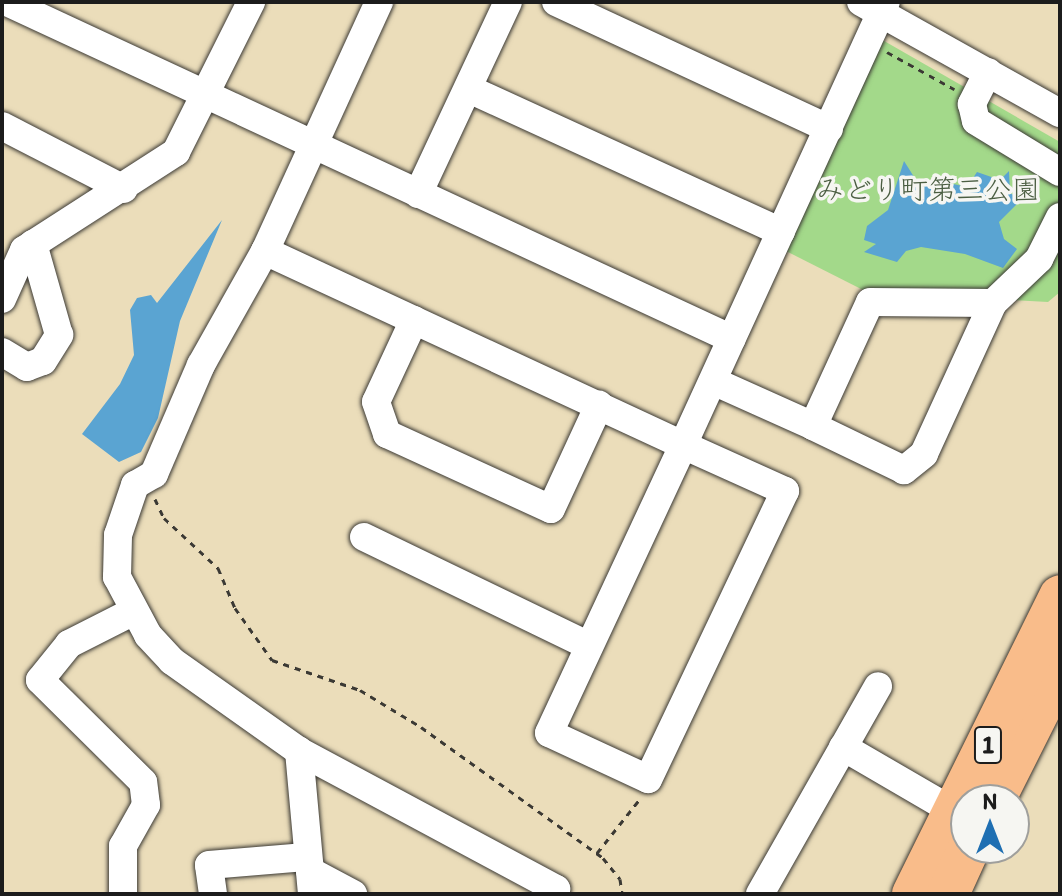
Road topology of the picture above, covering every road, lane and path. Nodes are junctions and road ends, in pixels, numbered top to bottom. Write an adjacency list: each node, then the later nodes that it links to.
1 (7, 2): 11 (street)
2 (251, 2): 11 (street)
3 (379, 2): 15 (street)
4 (508, 2): 9 (street)
5 (556, 2): 14 (street)
6 (876, 5): 8 (street); 14 (street)
7 (882, 41): 10 (path)
8 (988, 72): 12 (street); 16 (street)
9 (469, 89): 18 (street); 20 (street)
10 (963, 94)
11 (207, 96): 15 (street); 17 (street)
12 (1060, 113)
13 (2, 126): 17 (street)
14 (829, 129): 20 (street)
15 (313, 144): 18 (street); 22 (street)
16 (1060, 172)
17 (124, 189): 21 (street)
18 (418, 194): 26 (street)
19 (1060, 217): 24 (street)
20 (781, 232): 26 (street)
21 (33, 244): 23 (street); 27 (street)
22 (265, 251): 25 (street); 32 (street)
23 (2, 299)
24 (993, 303): 30 (street); 30 (street)
25 (414, 320): 29 (street); 29 (street)
26 (732, 339): 28 (street)
27 (2, 352)
28 (713, 381): 30 (street); 31 (street)
29 (599, 405): 31 (street)
30 (813, 426)
31 (683, 445): 36 (street); 41 (street)
32 (154, 474): 35 (street); 46 (path)
33 (364, 537): 36 (street)
34 (1060, 596): 42 (highway, 1)
35 (134, 611): 40 (street); 49 (street)
36 (589, 646): 41 (street)
37 (1060, 669): 43 (highway, 1)
38 (878, 686): 39 (street)
39 (843, 747): 44 (street); 54 (street)
40 (299, 751): 48 (street); 52 (street)
41 (648, 779): 46 (path)
42 (980, 784)
43 (1002, 784)
44 (950, 822)
45 (950, 845): 55 (highway, 1)
46 (597, 853): 53 (path)
47 (954, 864): 56 (highway, 1)
48 (310, 874): 50 (street); 51 (street)
49 (123, 894)
50 (213, 894)
51 (353, 894)
52 (555, 894)
53 (622, 894)
54 (760, 894)
55 (913, 894)
56 (948, 894)

